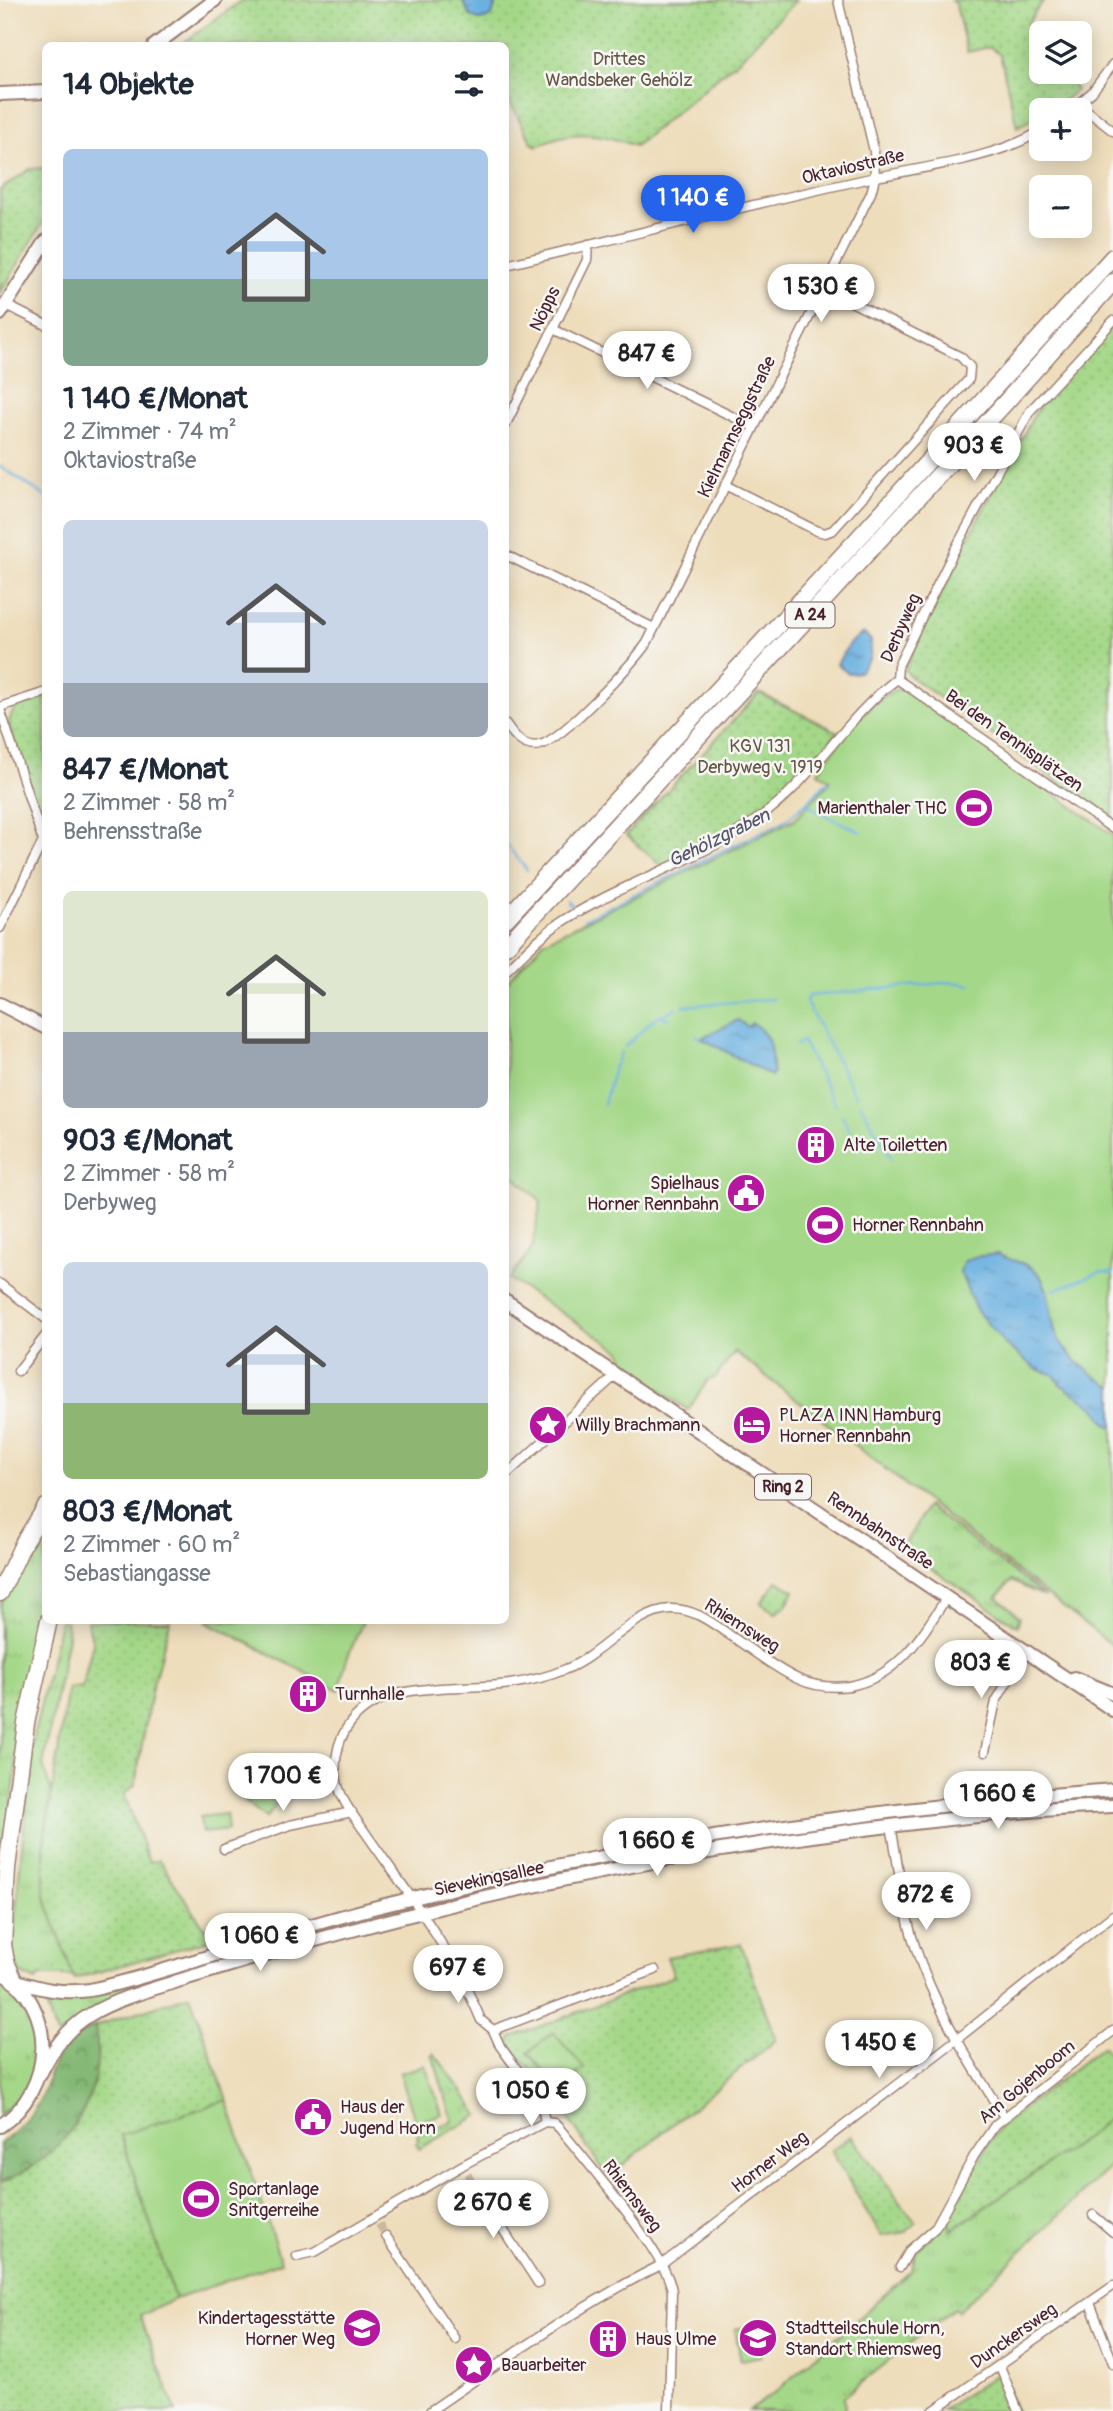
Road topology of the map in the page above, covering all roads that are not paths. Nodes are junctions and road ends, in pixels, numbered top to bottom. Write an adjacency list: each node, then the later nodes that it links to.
1 (215, 0): 3 (main road)
2 (838, 0): 11 (street, Kielmannseggstraße)
3 (159, 42)
4 (1113, 65): 7 (street)
5 (42, 92): 6 (main road)
6 (0, 94)
7 (1084, 98)
8 (1092, 114): 9 (street)
9 (1113, 131)
10 (1029, 136): 11 (street, Oktaviostraße)
11 (875, 178): 12 (street, Oktaviostraße); 17 (street, Kielmannseggstraße)
12 (588, 245): 15 (street, Oktaviostraße); 21 (street, Nöpps)
13 (42, 247): 18 (main road)
14 (1113, 257): 34 (highway, A 24)
15 (509, 264)
16 (1113, 282): 36 (highway, A 24)
17 (823, 288): 23 (street, Kielmannseggstraße); 24 (street)
18 (3, 309): 20 (street)
19 (1113, 321): 27 (street, Derbyweg)
20 (42, 324)
21 (553, 328): 22 (street, Nöpps); 23 (street)
22 (509, 418)
23 (754, 427): 24 (street, Kielmannseggstraße)
24 (725, 485): 26 (street, Kielmannseggstraße)
25 (509, 556): 26 (street)
26 (654, 628): 30 (street, Kielmannseggstraße)
27 (897, 679): 31 (street, Bei den Tennisplätzen); 37 (street, Derbyweg)
28 (42, 693): 29 (street)
29 (0, 708): 32 (street)
30 (509, 728)
31 (1113, 829)
32 (42, 835)
33 (42, 845): 35 (street)
34 (509, 916)
35 (0, 928)
36 (509, 943)
37 (509, 968)
38 (0, 1004): 39 (main road)
39 (42, 1025)
40 (0, 1284): 42 (street)
41 (509, 1303): 45 (main road, Rennbahnstraße / Ring 2)
42 (42, 1316)
43 (42, 1340): 44 (street)
44 (18, 1371)
45 (616, 1375): 46 (street); 49 (main road, Rennbahnstraße / Ring 2)
46 (509, 1472)
47 (42, 1514): 48 (highway)
48 (0, 1593)
49 (947, 1597): 51 (main road, Rennbahnstraße / Ring 2); 58 (street, Rhiemsweg)
50 (48, 1624): 66 (highway)
51 (1026, 1650): 52 (main road, Rennbahnstraße / Ring 2); 55 (street)
52 (1061, 1673): 53 (main road, Rennbahnstraße / Ring 2); 54 (main road, Rennbahnstraße / Ring 2)
53 (1113, 1694)
54 (1113, 1710)
55 (985, 1752)
56 (1113, 1790): 59 (main road, Sievekingsallee)
57 (1113, 1806): 60 (main road, Sievekingsallee)
58 (352, 1812): 61 (street); 62 (street, Rhiemsweg)
59 (889, 1812): 60 (main road); 62 (main road, Sievekingsallee)
60 (891, 1826): 63 (main road, Sievekingsallee); 69 (street)
61 (224, 1849)
62 (411, 1899): 63 (street, Rhiemsweg); 66 (main road, Sievekingsallee)
63 (420, 1911): 67 (street, Rhiemsweg); 70 (main road, Sievekingsallee)
64 (1113, 1915): 69 (street, Horner Weg)
65 (655, 1970): 67 (street)
66 (7, 1976): 70 (main road, Sievekingsallee)
67 (493, 2030): 72 (street, Rhiemsweg)
68 (1113, 2031): 71 (street, Am Gojenboom)
69 (956, 2040): 71 (street); 79 (street, Horner Weg)
70 (39, 2076): 73 (main road, Sievekingsallee)
71 (1004, 2117): 80 (street, Am Gojenboom)
72 (545, 2122): 78 (street); 79 (street, Rhiemsweg)
73 (0, 2126)
74 (474, 2185): 81 (street)
75 (1093, 2215): 76 (street)
76 (1113, 2232)
77 (386, 2236): 84 (street)
78 (297, 2256)
79 (661, 2265): 87 (street, Horner Weg); 88 (street, Rhiemsweg)
80 (900, 2267)
81 (538, 2283)
82 (1113, 2286): 83 (street, Dunckersweg)
83 (1090, 2303): 85 (street); 86 (street, Dunckersweg)
84 (455, 2339)
85 (1113, 2362)
86 (1000, 2366): 89 (street, Dunckersweg); 90 (street)
87 (430, 2411)
88 (669, 2411)
89 (933, 2411)
90 (1018, 2411)

